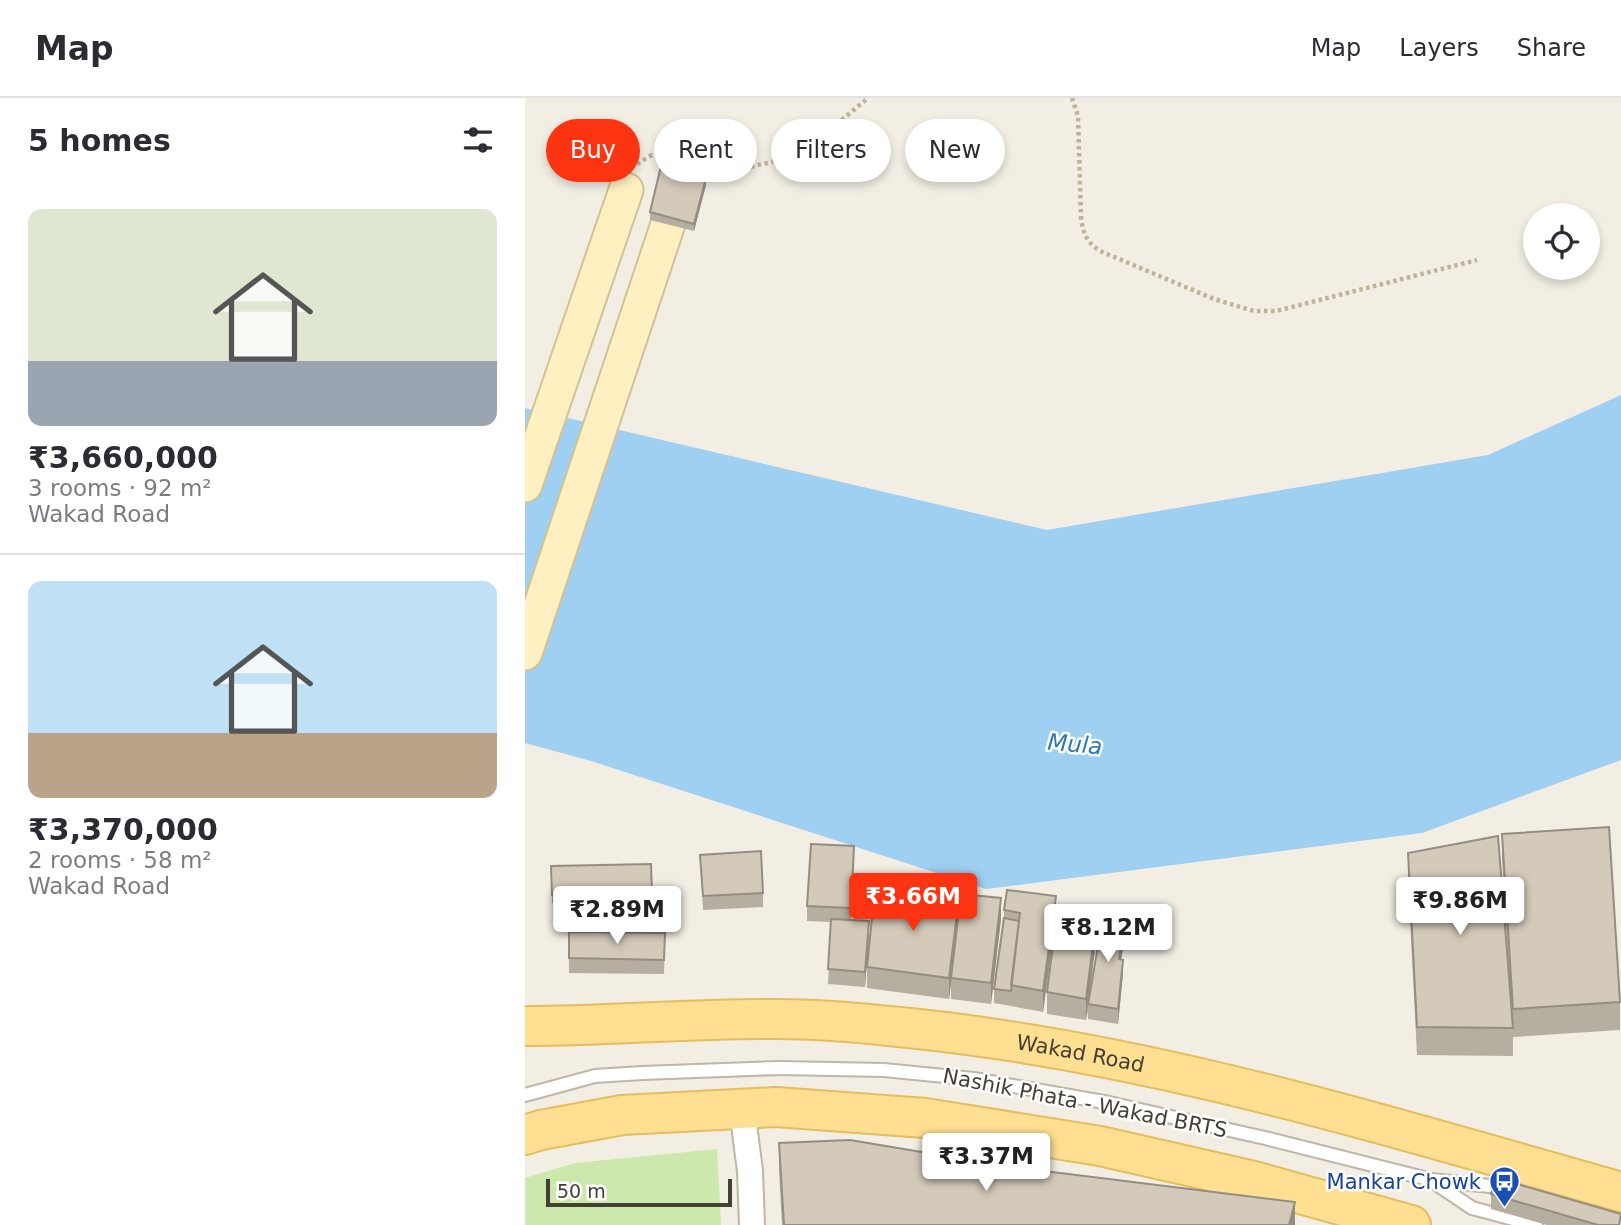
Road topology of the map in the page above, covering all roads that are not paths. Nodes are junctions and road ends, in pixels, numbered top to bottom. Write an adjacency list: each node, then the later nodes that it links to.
1 (626, 190): 3 (main road)
2 (668, 224): 4 (main road)
3 (525, 485)
4 (525, 653)
5 (542, 1026): 6 (main road); 12 (main road, Wakad Road)
6 (525, 1044)
7 (525, 1095): 10 (lane, Nashik Phata - Wakad BRTS)
8 (742, 1109): 9 (main road); 13 (street); 14 (main road)
9 (530, 1124)
10 (1432, 1180): 11 (lane, Nashik Phata - Wakad BRTS); 15 (lane, Nashik Phata - Wakad BRTS)
11 (1526, 1192)
12 (1621, 1192)
13 (752, 1225)
14 (1411, 1225)
15 (1536, 1225)

